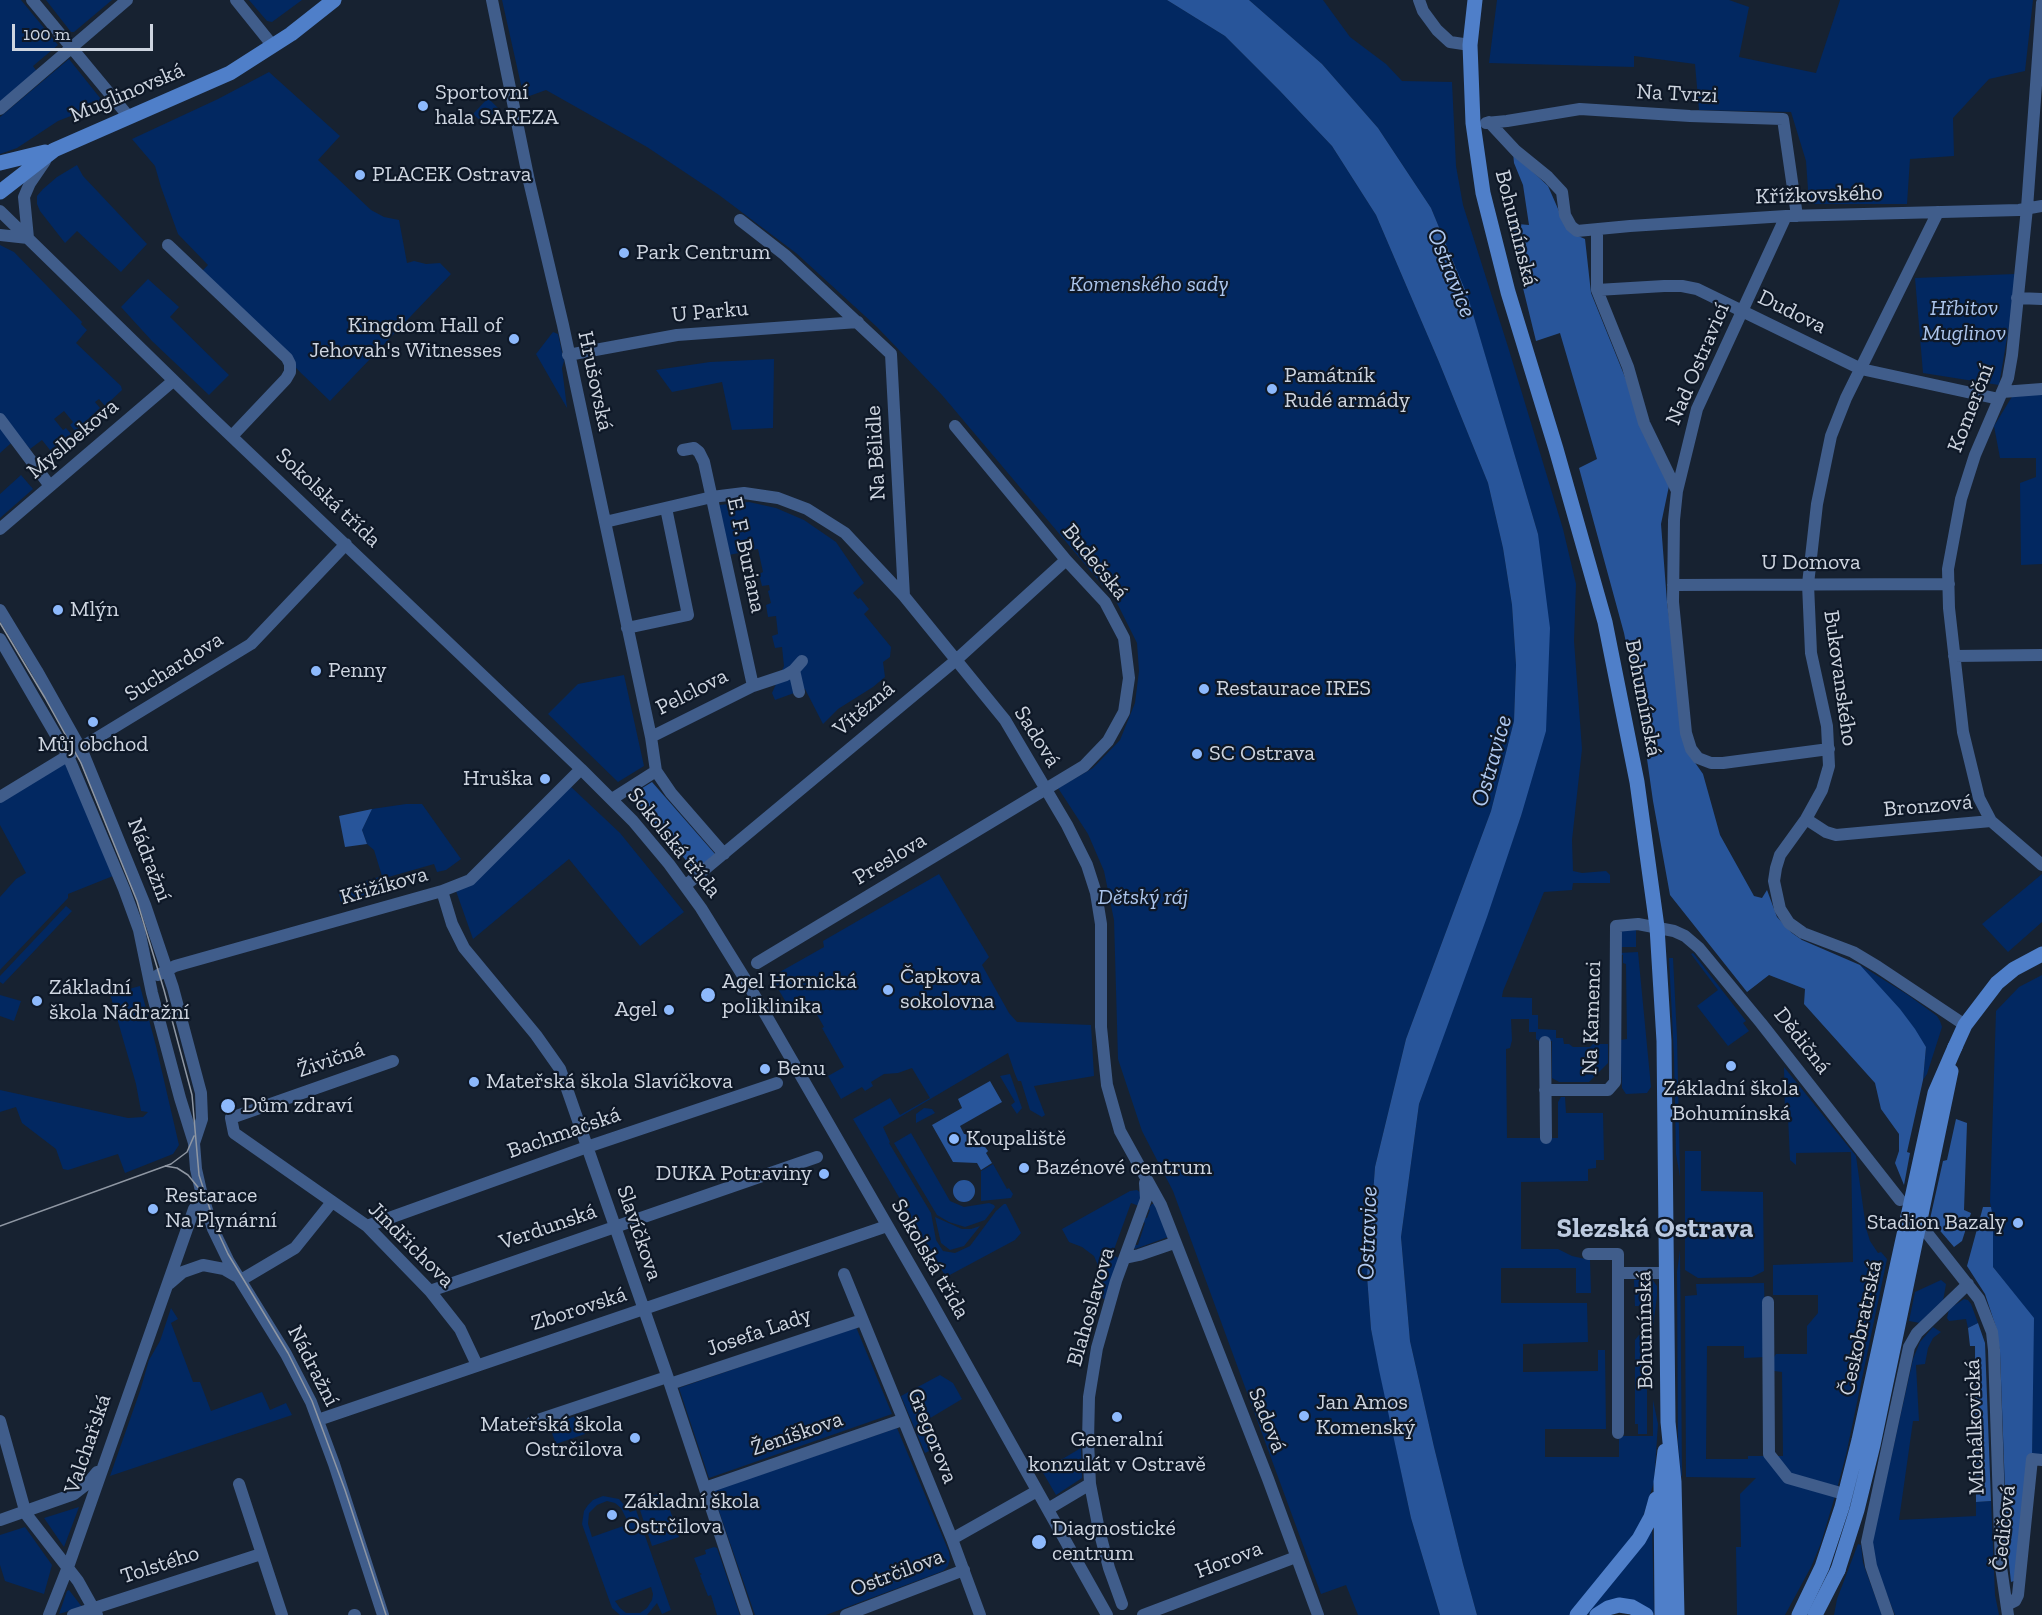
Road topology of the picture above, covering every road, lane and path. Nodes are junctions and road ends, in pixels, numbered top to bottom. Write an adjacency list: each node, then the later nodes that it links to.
1 (32, 0): 10 (street)
2 (127, 0): 10 (street)
3 (236, 0): 11 (street)
4 (334, 0): 11 (main road, Muglinovská)
5 (492, 0): 35 (street, Hrušovská)
6 (1419, 0): 9 (street)
7 (1475, 0): 9 (main road, Bohumínská)
8 (2042, 3): 12 (street, Komerční)
9 (1470, 45): 16 (main road, Bohumínská)
10 (71, 46): 13 (street); 14 (street)
11 (273, 46): 14 (main road, Muglinovská)
12 (2039, 74): 21 (street, Komerční)
13 (0, 109)
14 (129, 117): 17 (main road, Muglinovská)
15 (1489, 122): 16 (street, Na Tvrzi); 24 (street, Na Tvrzi); 26 (street, Křížkovského)
16 (1473, 123): 79 (main road, Bohumínská)
17 (54, 150): 18 (main road); 19 (main road, Muglinovská); 28 (street)
18 (0, 163)
19 (0, 192)
20 (2042, 206): 21 (street, Křížkovského)
21 (2027, 208): 23 (street, Křížkovského); 31 (street, Komerční)
22 (0, 210): 28 (street, Sokolská třída)
23 (1938, 212): 24 (street, Křížkovského); 36 (street, Bukovanského)
24 (1791, 216): 26 (street, Křížkovského); 33 (street, Nad Ostravicí)
25 (740, 220): 34 (street, Na Bělidle)
26 (1597, 230): 30 (street)
27 (0, 235): 28 (street)
28 (28, 238): 37 (street, Sokolská třída)
29 (168, 245): 42 (street)
30 (1597, 290): 33 (street, Dudova); 45 (street)
31 (2018, 298): 32 (street); 39 (street, Komerční)
32 (2042, 299)
33 (1743, 311): 36 (street, Dudova); 45 (street, Nad Ostravicí)
34 (858, 322): 35 (street, U Parku); 55 (street, Na Bělidle)
35 (568, 355): 48 (street, Hrušovská)
36 (1861, 369): 39 (street); 52 (street, Bukovanského)
37 (173, 381): 42 (street, Sokolská třída); 44 (street, Myslbekova)
38 (2042, 389): 39 (street)
39 (2000, 396): 53 (street, Komerční)
40 (0, 419): 44 (street)
41 (955, 426): 51 (street, Budečská)
42 (232, 436): 50 (street, Sokolská třída)
43 (683, 450): 46 (street, E. F. Buriana)
44 (50, 486): 49 (street, Myslbekova)
45 (1677, 491): 54 (street, Nad Ostravicí)
46 (712, 497): 47 (street, Sadová); 55 (street, Sadová); 62 (street, E. F. Buriana)
47 (666, 508): 48 (street, Sadová); 57 (street)
48 (605, 522): 57 (street, Hrušovská)
49 (0, 530)
50 (346, 544): 65 (street, Suchardova); 68 (street, Sokolská třída)
51 (1066, 560): 61 (street, Vítězná); 70 (street, Budečská)
52 (1808, 584): 53 (street, U Domova); 54 (street, U Domova); 66 (street, Bukovanského)
53 (1948, 584): 60 (street, Komerční)
54 (1673, 585): 66 (street, Nad Ostravicí)
55 (904, 596): 61 (street, Sadová)
56 (0, 610): 65 (street, Nádražní)
57 (627, 628): 64 (street, Hrušovská)
58 (0, 639): 67 (street, Nádražní)
59 (2042, 655): 60 (street)
60 (1954, 656): 74 (street, Komerční)
61 (955, 661): 70 (street, Sadová); 75 (street, Vítězná)
62 (753, 686): 63 (street); 64 (street, Pelclova)
63 (800, 692)
64 (651, 737): 69 (street, Hrušovská)
65 (81, 748): 67 (street, Suchardova); 82 (street, Nádražní)
66 (1829, 749): 73 (street, Bukovanského)
67 (68, 756): 71 (street, Suchardova); 91 (street, Nádražní)
68 (581, 769): 72 (street, Sokolská třída); 78 (street, Křižíkova)
69 (656, 771): 72 (street); 75 (street)
70 (1045, 790): 81 (street, Preslova); 94 (street, Sadová)
71 (0, 797)
72 (612, 799): 77 (street, Sokolská třída)
73 (1806, 819): 74 (street, Bronzová); 83 (street, Bukovanského)
74 (1991, 821): 76 (street, Bronzová)
75 (724, 854): 77 (street, Vítězná)
76 (2042, 865)
77 (686, 885): 99 (street, Sokolská třída)
78 (442, 891): 82 (street, Křižíkova); 92 (street, Slavíčkova)
79 (1657, 927): 88 (street, Na Kamenci); 96 (street, Dědičná); 106 (main road, Bohumínská)
80 (2042, 954): 83 (main road, Českobratrská)
81 (757, 963)
82 (162, 972): 91 (street, Nádražní)
83 (1965, 1025): 85 (main road, Českobratrská)
84 (1545, 1042): 88 (street, Na Kamenci)
85 (1955, 1047): 139 (main road, Českobratrská, bridge); 158 (main road, Českobratrská, bridge)
86 (393, 1061): 89 (street, Živičná)
87 (777, 1083): 92 (street, Bachmačská)
88 (1545, 1090): 90 (street, Na Kamenci)
89 (234, 1132): 97 (street, Jindřichova)
90 (1546, 1138)
91 (194, 1143): 95 (street, Nádražní)
92 (587, 1147): 98 (street, Bachmačská); 100 (street, Slavíčkova)
93 (817, 1157): 100 (street, Verdunská)
94 (1145, 1179): 102 (street, Sadová); 104 (street, Blahoslavova)
95 (203, 1199): 108 (street, Nádražní); 110 (street, Valchařská)
96 (1900, 1200)
97 (332, 1202): 98 (street, Jindřichova); 108 (street)
98 (367, 1226): 111 (street, Jindřichova)
99 (887, 1226): 113 (street, Zborovská); 129 (street, Sokolská třída)
100 (615, 1227): 111 (street, Verdunská); 113 (street, Slavíčkova)
101 (1927, 1233): 109 (street, Michálkovická)
102 (1174, 1242): 104 (street); 136 (street, Sadová)
103 (1588, 1254): 105 (street, Bohumínská)
104 (1125, 1258): 127 (street, Blahoslavova)
105 (1618, 1273): 106 (street); 122 (street, Bohumínská)
106 (1666, 1273): 121 (main road, Bohumínská)
107 (844, 1274): 114 (street, Gregorova)
108 (241, 1280): 110 (street); 117 (street, Nádražní)
109 (1968, 1284): 141 (street, Michálkovická); 161 (street)
110 (166, 1287): 124 (street, Valchařská)
111 (430, 1290): 115 (street, Jindřichova)
112 (1768, 1302): 130 (street)
113 (644, 1310): 115 (street, Zborovská); 116 (street, Slavíčkova)
114 (862, 1320): 116 (street, Josefa Lady); 118 (street, Gregorova)
115 (477, 1365): 117 (street, Zborovská)
116 (668, 1380): 120 (street, Josefa Lady); 128 (street, Slavíčkova)
117 (318, 1420): 146 (street, Nádražní)
118 (902, 1420): 128 (street, Ženíškova); 134 (street, Gregorova)
119 (0, 1421): 132 (street)
120 (532, 1422)
121 (1668, 1422): 125 (main road, Bohumínská); 157 (main road, Bohumínská)
122 (1618, 1433)
123 (2042, 1460): 141 (street, Čedičová)
124 (105, 1461): 132 (street); 137 (street, Valchařská)
125 (1661, 1482): 153 (main road); 156 (main road, Bohumínská)
126 (239, 1484): 135 (street)
127 (1090, 1484): 131 (street); 140 (street, Blahoslavova)
128 (705, 1488): 147 (street, Slavíčkova)
129 (1037, 1491): 131 (street, Sokolská třída); 134 (street)
130 (1837, 1492)
131 (1048, 1509): 150 (street, Sokolská třída)
132 (26, 1512): 133 (street); 137 (street)
133 (0, 1520)
134 (952, 1539): 138 (street, Gregorova)
135 (261, 1554): 142 (street, Tolstého); 145 (street)
136 (1296, 1557): 151 (street, Horova); 152 (street, Sadová)
137 (68, 1567): 142 (street); 143 (street, Valchařská)
138 (964, 1570): 148 (street, Ostrčilova); 149 (street, Gregorova)
139 (1838, 1570): 159 (main road, Českobratrská); 160 (main road)
140 (1122, 1604)
141 (2008, 1610)
142 (96, 1612): 144 (street, Tolstého)
143 (49, 1615)
144 (73, 1615)
145 (282, 1615)
146 (383, 1615)
147 (747, 1615)
148 (846, 1615)
149 (980, 1615)
150 (1107, 1615)
151 (1143, 1615)
152 (1318, 1615)
153 (1577, 1615)
154 (1597, 1615): 155 (main road)
155 (1646, 1615)
156 (1662, 1615)
157 (1677, 1615)
158 (1799, 1615)
159 (1815, 1615)
160 (1828, 1615)
161 (1888, 1615)

